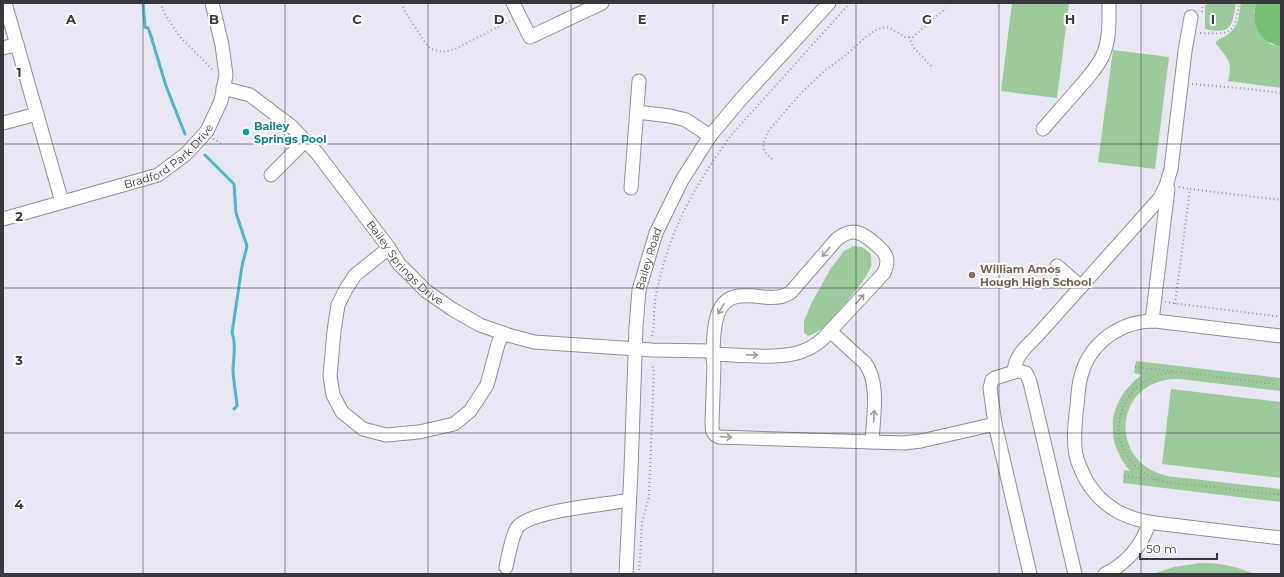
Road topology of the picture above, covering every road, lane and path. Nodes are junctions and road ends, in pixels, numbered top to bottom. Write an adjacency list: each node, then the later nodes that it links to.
1 (5, 3): 16 (street)
2 (160, 3): 19 (path)
3 (212, 3): 19 (street, Bradford Park Drive)
4 (402, 3): 13 (path)
5 (513, 3): 13 (street)
6 (602, 3): 13 (street)
7 (829, 3): 27 (street, Bailey Road)
8 (850, 3): 45 (path)
9 (1109, 3): 26 (street)
10 (1239, 3): 14 (path)
11 (946, 8): 15 (path)
12 (1191, 17): 21 (street)
13 (521, 20)
14 (1197, 33)
15 (909, 38): 18 (path); 31 (path)
16 (17, 44): 17 (street); 24 (street)
17 (3, 48)
18 (933, 68)
19 (224, 81): 29 (street, Bailey Springs Drive); 36 (street, Bradford Park Drive)
20 (639, 81): 23 (street)
21 (1181, 83): 22 (path); 32 (street)
22 (1281, 93)
23 (637, 112): 27 (street); 34 (street)
24 (37, 114): 25 (street); 36 (street)
25 (3, 123)
26 (1043, 129)
27 (710, 136): 47 (street, Bailey Road)
28 (212, 138): 30 (path)
29 (305, 140): 33 (street); 38 (street, Bailey Springs Drive)
30 (221, 143)
31 (772, 159)
32 (1171, 170): 40 (street); 42 (street)
33 (271, 175)
34 (631, 188)
35 (1281, 200): 41 (path)
36 (62, 202): 37 (street, Bradford Park Drive)
37 (3, 219)
38 (388, 248): 44 (street, Bailey Springs Drive); 44 (street)
39 (1058, 266): 40 (street)
40 (1081, 287): 51 (street)
41 (1281, 317)
42 (1152, 321): 46 (street); 60 (street)
43 (830, 331): 48 (street, Bailey Springs Drive, one-way to 43); 48 (street, Bailey Springs Drive, one-way to 48); 55 (street, one-way to 43)
44 (503, 333): 47 (street, Bailey Springs Drive)
45 (652, 336)
46 (1281, 336)
47 (636, 349): 48 (street, Bailey Springs Drive); 59 (street, Bailey Road)
48 (713, 352): 55 (street, one-way to 55)
49 (651, 364): 64 (path)
50 (1135, 367): 52 (path)
51 (1014, 372): 54 (street); 66 (street)
52 (1181, 372): 53 (path); 57 (path)
53 (1281, 385)
54 (995, 424): 55 (street); 65 (street)
55 (872, 442)
56 (1124, 476): 57 (path)
57 (1167, 482): 58 (path)
58 (1281, 495)
59 (629, 500): 62 (street); 63 (street, Bailey Road)
60 (1149, 522): 61 (street); 67 (street)
61 (1281, 538)
62 (506, 567)
63 (626, 574)
64 (639, 574)
65 (1030, 574)
66 (1075, 574)
67 (1105, 574)

